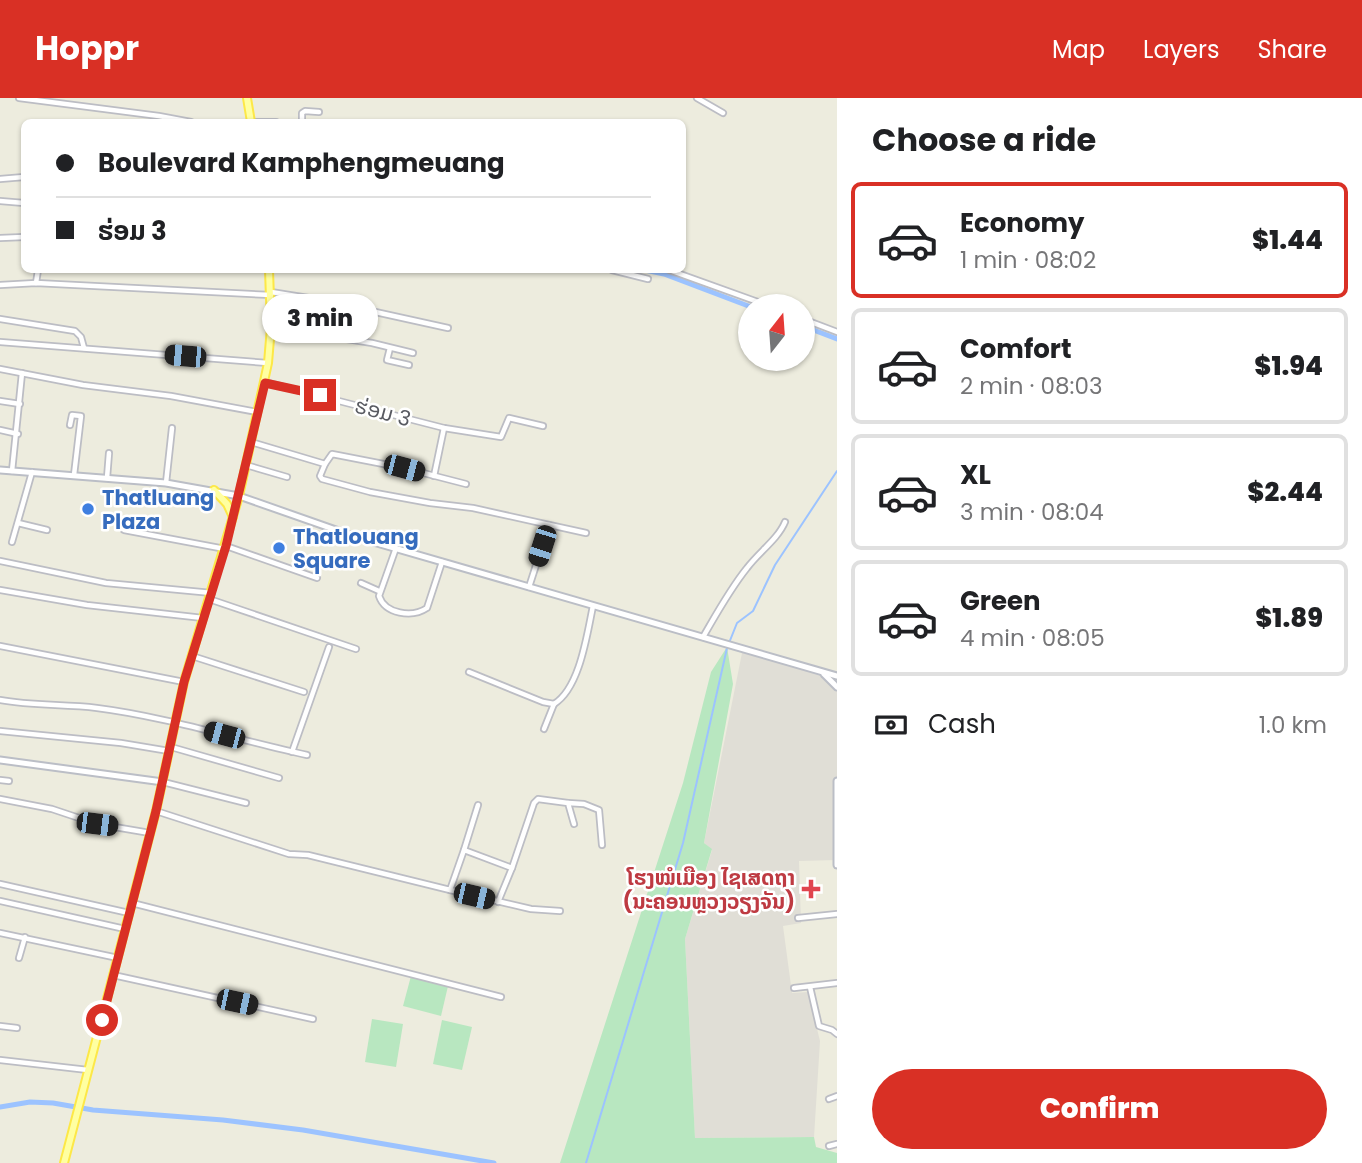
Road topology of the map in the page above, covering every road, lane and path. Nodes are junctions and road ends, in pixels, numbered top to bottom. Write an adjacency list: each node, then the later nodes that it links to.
1 (19, 98): 6 (street)
2 (247, 98): 7 (main road)
3 (697, 98): 5 (street)
4 (319, 112): 8 (street)
5 (723, 113)
6 (174, 119)
7 (250, 119)
8 (302, 119)
9 (21, 177): 10 (street)
10 (0, 179)
11 (0, 201): 12 (street)
12 (21, 203)
13 (21, 237): 14 (street)
14 (0, 238)
15 (38, 273): 20 (street)
16 (269, 273): 22 (main road)
17 (624, 273): 19 (street)
18 (677, 273): 23 (street)
19 (648, 279)
20 (36, 283): 21 (street); 22 (street)
21 (0, 285)
22 (271, 293): 26 (main road); 27 (street)
23 (738, 295)
24 (0, 319): 30 (street)
25 (816, 324): 28 (street)
26 (271, 327): 31 (street); 33 (main road)
27 (448, 328)
28 (837, 331)
29 (0, 342): 30 (street)
30 (84, 348): 33 (street)
31 (390, 348): 32 (street); 34 (street)
32 (413, 353)
33 (268, 363): 37 (main road)
34 (409, 365)
35 (0, 369): 36 (street)
36 (22, 373): 39 (street); 40 (street)
37 (265, 383): 40 (main road); 44 (street, ຮ່ອມ 3)
38 (0, 401): 39 (street)
39 (20, 404): 46 (street)
40 (257, 412): 47 (main road)
41 (70, 425): 54 (street)
42 (543, 426): 44 (street, ຮ່ອມ 3)
43 (172, 428): 58 (street)
44 (444, 428): 55 (street)
45 (0, 430): 46 (street)
46 (18, 434): 52 (street)
47 (251, 442): 49 (street); 50 (main road)
48 (109, 453): 57 (street)
49 (326, 464): 55 (street); 65 (street)
50 (246, 465): 56 (street); 61 (main road)
51 (0, 470): 52 (main road)
52 (12, 471): 53 (main road)
53 (32, 472): 54 (main road); 64 (street)
54 (74, 475): 57 (main road)
55 (434, 476): 59 (street)
56 (287, 477)
57 (107, 478): 58 (main road)
58 (166, 482): 60 (main road)
59 (466, 484)
60 (214, 490): 61 (main road); 62 (main road)
61 (239, 496): 62 (main road); 71 (main road)
62 (233, 517): 70 (main road)
63 (785, 522): 82 (street)
64 (18, 523): 66 (street); 69 (street)
65 (549, 525): 68 (street); 76 (street)
66 (47, 530)
67 (124, 530): 70 (street)
68 (586, 533)
69 (12, 542)
70 (226, 548): 74 (street); 79 (main road)
71 (396, 548): 73 (main road); 78 (street)
72 (0, 561): 79 (street)
73 (442, 562): 76 (main road); 78 (street)
74 (317, 578)
75 (360, 583): 78 (street)
76 (529, 587): 80 (main road)
77 (0, 590): 81 (street)
78 (379, 592)
79 (210, 596): 81 (main road); 85 (street)
80 (593, 606): 82 (main road); 94 (street)
81 (203, 618): 86 (main road)
82 (703, 636): 87 (main road)
83 (0, 646): 90 (street)
84 (329, 647): 99 (street)
85 (356, 649)
86 (191, 656): 90 (main road); 92 (street)
87 (808, 667): 89 (main road); 91 (main road)
88 (469, 672): 94 (street)
89 (837, 676)
90 (184, 682): 95 (main road)
91 (837, 687)
92 (304, 692)
93 (0, 700): 95 (street)
94 (554, 704): 96 (street)
95 (176, 722): 98 (main road); 99 (street)
96 (544, 729)
97 (0, 731): 98 (street)
98 (170, 749): 102 (street); 106 (main road)
99 (292, 752): 100 (street)
100 (307, 755)
101 (0, 760): 106 (main road)
102 (279, 778)
103 (0, 780): 104 (street)
104 (9, 781)
105 (837, 781): 116 (main road)
106 (163, 782): 108 (street); 111 (main road)
107 (0, 799): 113 (street)
108 (246, 803)
109 (568, 803): 112 (street); 114 (street); 117 (street)
110 (478, 805): 115 (street)
111 (156, 811): 113 (main road); 119 (street)
112 (575, 824)
113 (150, 834): 122 (main road)
114 (602, 845)
115 (464, 850): 117 (street); 119 (street)
116 (837, 865)
117 (512, 868): 121 (street)
118 (0, 884): 124 (street)
119 (450, 890): 121 (street)
120 (0, 901): 127 (street)
121 (498, 902): 123 (street)
122 (132, 903): 124 (main road); 136 (street)
123 (560, 911)
124 (129, 913): 127 (main road)
125 (837, 914): 126 (street)
126 (798, 918)
127 (125, 929): 131 (main road)
128 (0, 933): 129 (street)
129 (25, 937): 130 (street); 131 (street)
130 (19, 958)
131 (118, 958): 132 (main road)
132 (113, 975): 137 (street); 142 (main road)
133 (837, 983): 134 (street)
134 (810, 987): 135 (street); 140 (street)
135 (794, 988)
136 (501, 997)
137 (313, 1019)
138 (0, 1026): 139 (street)
139 (17, 1028)
140 (837, 1034)
141 (0, 1060): 142 (street)
142 (88, 1070): 147 (main road)
143 (837, 1096): 144 (street)
144 (829, 1098)
145 (837, 1144): 146 (street)
146 (829, 1146)
147 (64, 1163)

